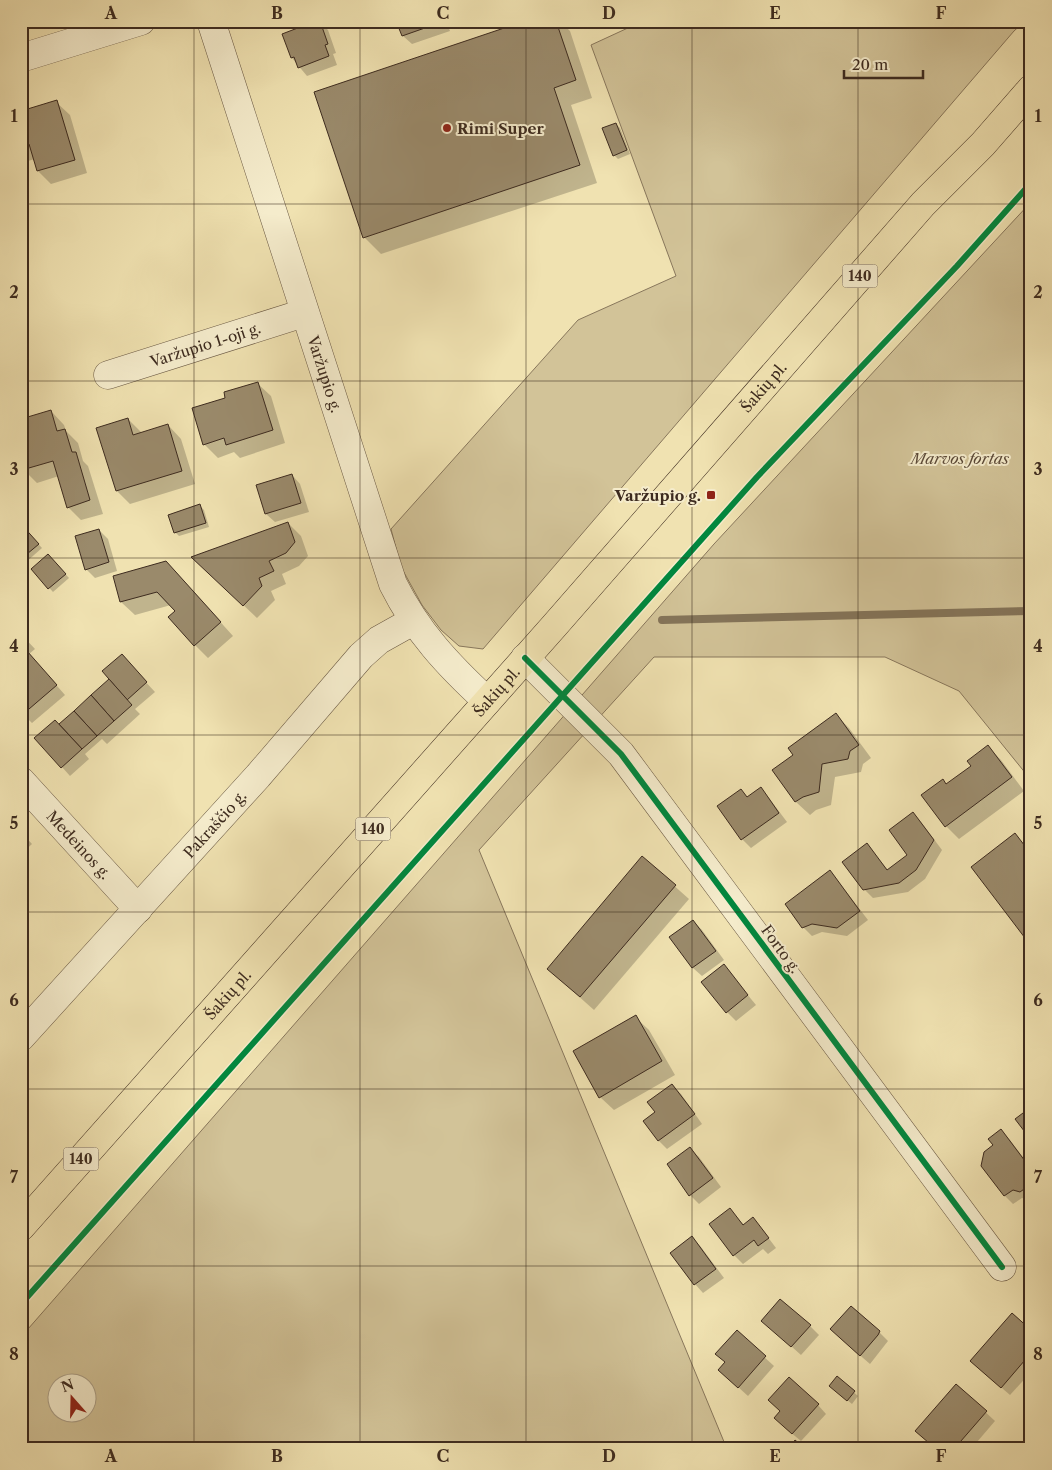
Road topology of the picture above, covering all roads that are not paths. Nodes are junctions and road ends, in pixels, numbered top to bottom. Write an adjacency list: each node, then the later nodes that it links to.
1 (141, 21): 3 (street)
2 (211, 21): 5 (street, Varžupio g.)
3 (21, 58)
4 (1031, 89): 8 (main road, Šakių pl. / 140)
5 (304, 313): 6 (street, Varžupio 1-oji g.); 7 (street, Varžupio g.)
6 (108, 375)
7 (413, 621): 9 (street, Varžupio g.); 11 (street, Pakraščio g.)
8 (525, 658): 9 (main road, Šakių pl. / 140); 14 (street, Forto g.)
9 (487, 701): 13 (main road, Šakių pl. / 140)
10 (21, 781): 11 (street, Medeinos g.)
11 (138, 909): 12 (street, Pakraščio g.)
12 (21, 1037)
13 (21, 1226)
14 (1002, 1267)

